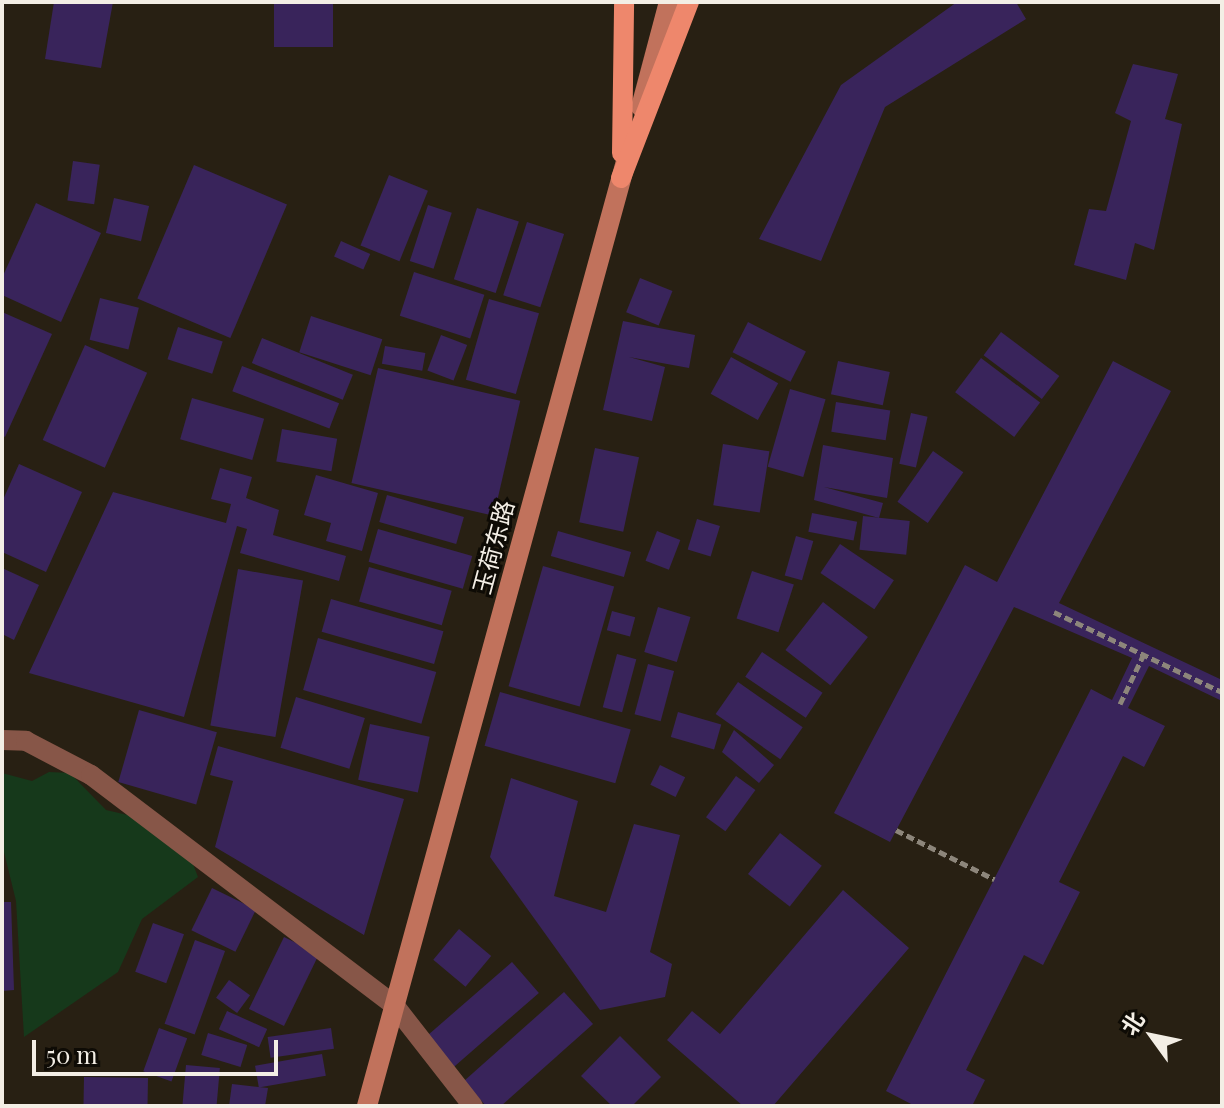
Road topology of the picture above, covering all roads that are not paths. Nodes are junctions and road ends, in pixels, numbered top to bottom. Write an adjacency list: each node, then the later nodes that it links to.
1 (624, 2): 4 (main road)
2 (669, 2): 4 (main road, 玉荷东路)
3 (689, 2): 4 (main road)
4 (621, 178): 6 (main road, 玉荷东路)
5 (2, 740): 6 (street)
6 (394, 1005): 7 (main road, 玉荷东路); 8 (street)
7 (367, 1106)
8 (473, 1106)

